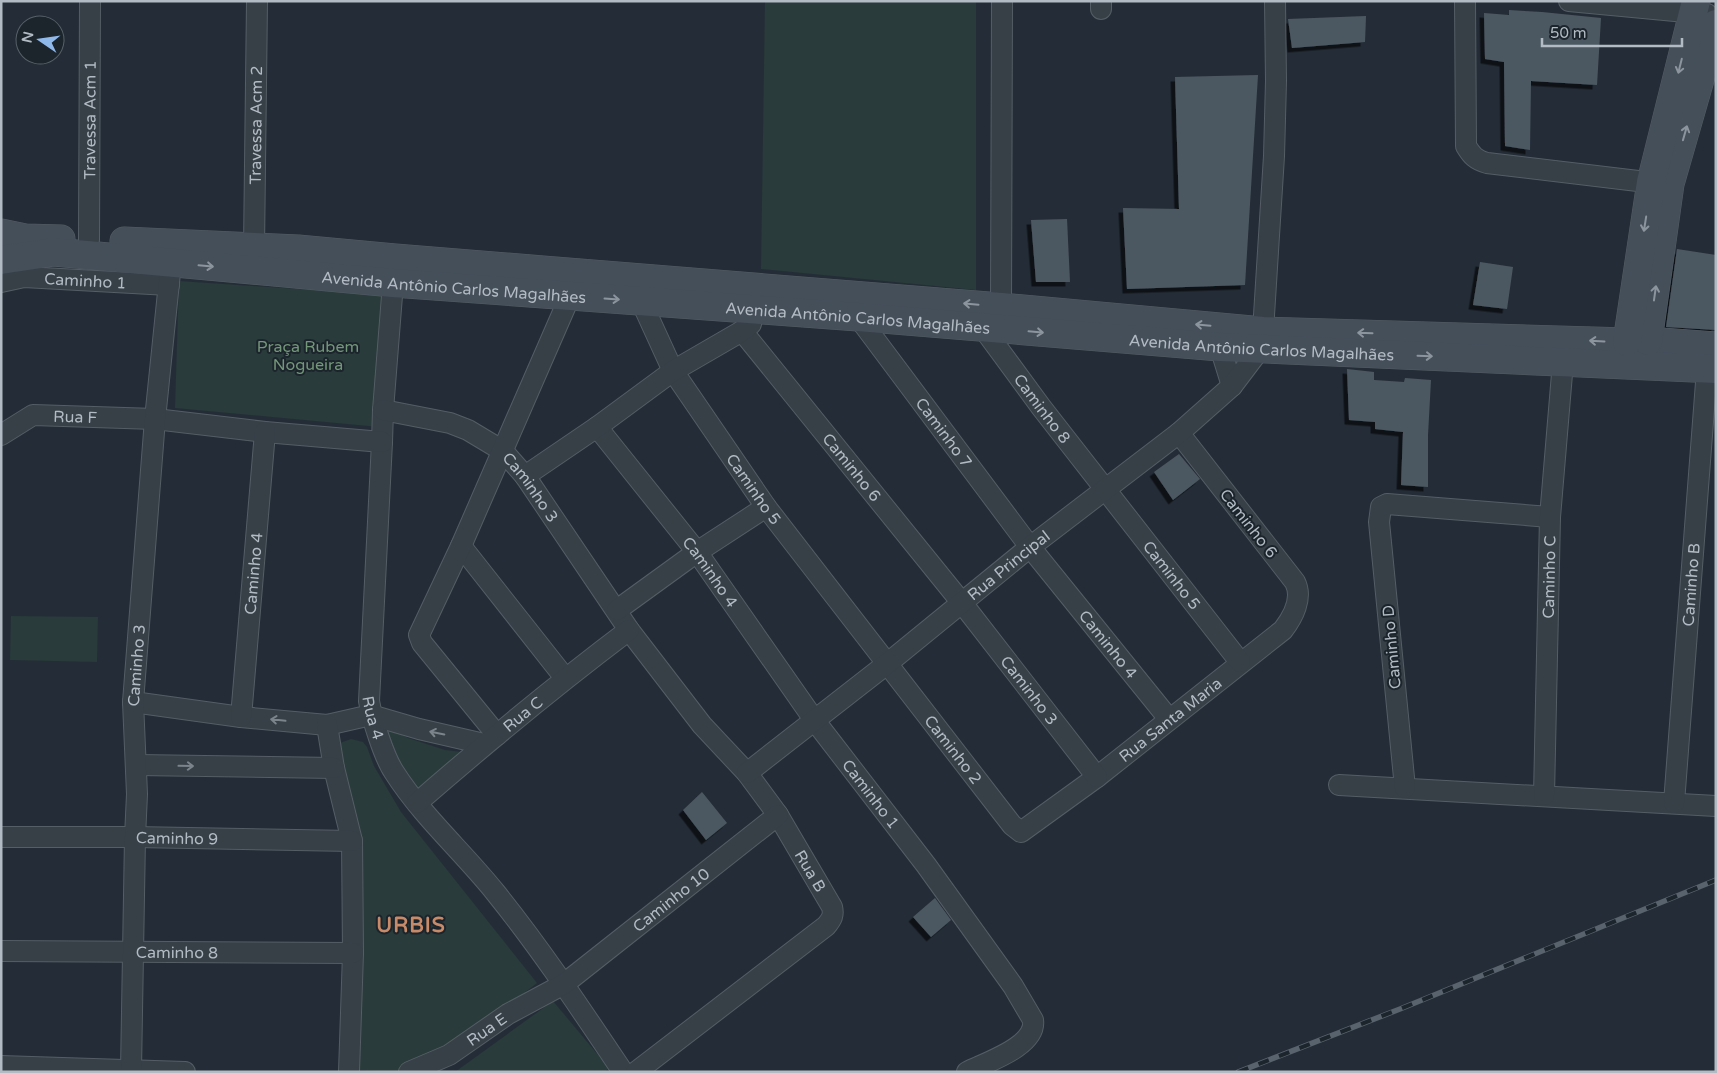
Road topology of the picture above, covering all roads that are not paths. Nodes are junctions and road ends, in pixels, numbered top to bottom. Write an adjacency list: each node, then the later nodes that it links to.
1 (90, 1): 10 (street, Travessa Acm 1)
2 (257, 1): 11 (street, Travessa Acm 2)
3 (1002, 1): 20 (street)
4 (1275, 1): 22 (street)
5 (1465, 1): 8 (street)
6 (1569, 1): 7 (street)
7 (1705, 13): 8 (main road)
8 (1661, 183): 23 (main road)
9 (1, 233): 10 (main road, Avenida Antônio Carlos Magalhães)
10 (90, 240): 11 (main road, Avenida Antônio Carlos Magalhães)
11 (254, 247): 13 (main road, Avenida Antônio Carlos Magalhães)
12 (1, 260): 14 (main road, Avenida Antônio Carlos Magalhães)
13 (394, 271): 14 (main road, Avenida Antônio Carlos Magalhães, one-way to 13); 16 (main road, Avenida Antônio Carlos Magalhães); 20 (main road, Avenida Antônio Carlos Magalhães, one-way to 13); 29 (street, Rua 4)
14 (170, 274): 15 (street, Caminho 1); 30 (street, Caminho 3)
15 (1, 282)
16 (570, 296): 17 (main road, Avenida Antônio Carlos Magalhães, one-way to 17); 36 (street)
17 (641, 301): 18 (main road, Avenida Antônio Carlos Magalhães); 27 (street, Caminho 5)
18 (769, 310): 19 (main road, Avenida Antônio Carlos Magalhães); 21 (street)
19 (858, 317): 20 (main road, Avenida Antônio Carlos Magalhães); 42 (street, Caminho 7)
20 (995, 321): 22 (main road, Avenida Antônio Carlos Magalhães, one-way to 20); 24 (main road, Avenida Antônio Carlos Magalhães, one-way to 24); 38 (street, Caminho 8)
21 (742, 331): 27 (street); 45 (street, Caminho 6)
22 (1262, 340): 24 (main road, Avenida Antônio Carlos Magalhães); 25 (main road, Avenida Antônio Carlos Magalhães); 28 (street, Rua Principal)
23 (1638, 342): 25 (main road, Avenida Antônio Carlos Magalhães, one-way to 25); 26 (main road, Avenida Antônio Carlos Magalhães)
24 (1220, 347): 28 (street)
25 (1564, 350): 26 (main road, Avenida Antônio Carlos Magalhães); 40 (street, Caminho C)
26 (1712, 357): 66 (street, Caminho B)
27 (673, 371): 31 (street); 39 (street, Caminho 5)
28 (1232, 386): 33 (street, Rua Principal)
29 (383, 410): 35 (street, Rua 4); 36 (street, Caminho 3)
30 (155, 419): 32 (street); 34 (street, Rua F); 51 (street, Caminho 3)
31 (597, 427): 37 (street); 43 (street, Caminho 4)
32 (266, 432): 35 (street); 53 (street, Caminho 4)
33 (1179, 432): 38 (street, Rua Principal); 44 (street, Caminho 6)
34 (1, 435)
35 (382, 442): 52 (street, Rua 4)
36 (503, 451): 37 (street, Caminho 3); 41 (street)
37 (525, 476): 46 (street, Caminho 3)
38 (1105, 488): 42 (street, Rua Principal); 48 (street, Caminho 5)
39 (766, 507): 43 (street); 49 (street, Caminho 5)
40 (1550, 517): 63 (street, Caminho D); 64 (street, Caminho C)
41 (461, 546): 50 (street); 57 (street)
42 (1030, 547): 45 (street, Rua Principal); 54 (street, Caminho 4)
43 (697, 552): 46 (street); 55 (street, Caminho 4)
44 (1298, 591): 48 (street, Rua Santa Maria)
45 (962, 603): 49 (street, Rua Principal); 61 (street, Caminho 3)
46 (617, 610): 47 (street, Caminho 3)
47 (629, 630): 50 (street, Rua C); 60 (street, Rua B)
48 (1240, 662): 54 (street, Rua Santa Maria)
49 (888, 663): 55 (street, Rua Principal); 69 (street, Caminho 2)
50 (565, 678): 57 (street, Rua C)
51 (133, 702): 53 (street); 58 (street, Caminho 3)
52 (371, 715): 56 (street); 57 (street, one-way to 52); 65 (street, Rua 4)
53 (241, 717): 56 (street, one-way to 53)
54 (1169, 719): 61 (street, Rua Santa Maria)
55 (815, 721): 60 (street, Rua Principal); 85 (street, Caminho 1)
56 (327, 725): 59 (street)
57 (490, 740): 65 (street, Rua C)
58 (137, 765): 59 (street, one-way to 59); 71 (street, Caminho 3)
59 (334, 768): 72 (street)
60 (747, 773): 68 (street, Rua B)
61 (1097, 776): 69 (street, Rua Santa Maria)
62 (1339, 785): 63 (street)
63 (1405, 788): 64 (street)
64 (1544, 795): 66 (street)
65 (417, 803): 76 (street, Rua 4)
66 (1674, 803): 67 (street)
67 (1716, 806)
68 (778, 815): 76 (street, Caminho 10); 84 (street, Rua B)
69 (1021, 832)
70 (1, 837): 71 (street, Caminho 9)
71 (135, 837): 72 (street, Caminho 9); 74 (street, Caminho 3)
72 (352, 841): 75 (street)
73 (1, 951): 74 (street, Caminho 8)
74 (133, 952): 75 (street, Caminho 8); 79 (street, Caminho 3)
75 (353, 953): 81 (street)
76 (564, 984): 82 (street, Rua E); 83 (street, Rua 4)
77 (1, 1066): 78 (street)
78 (92, 1070): 79 (street)
79 (131, 1070): 80 (street)
80 (185, 1072)
81 (349, 1072)
82 (409, 1072)
83 (623, 1072)
84 (636, 1072)
85 (967, 1072)

